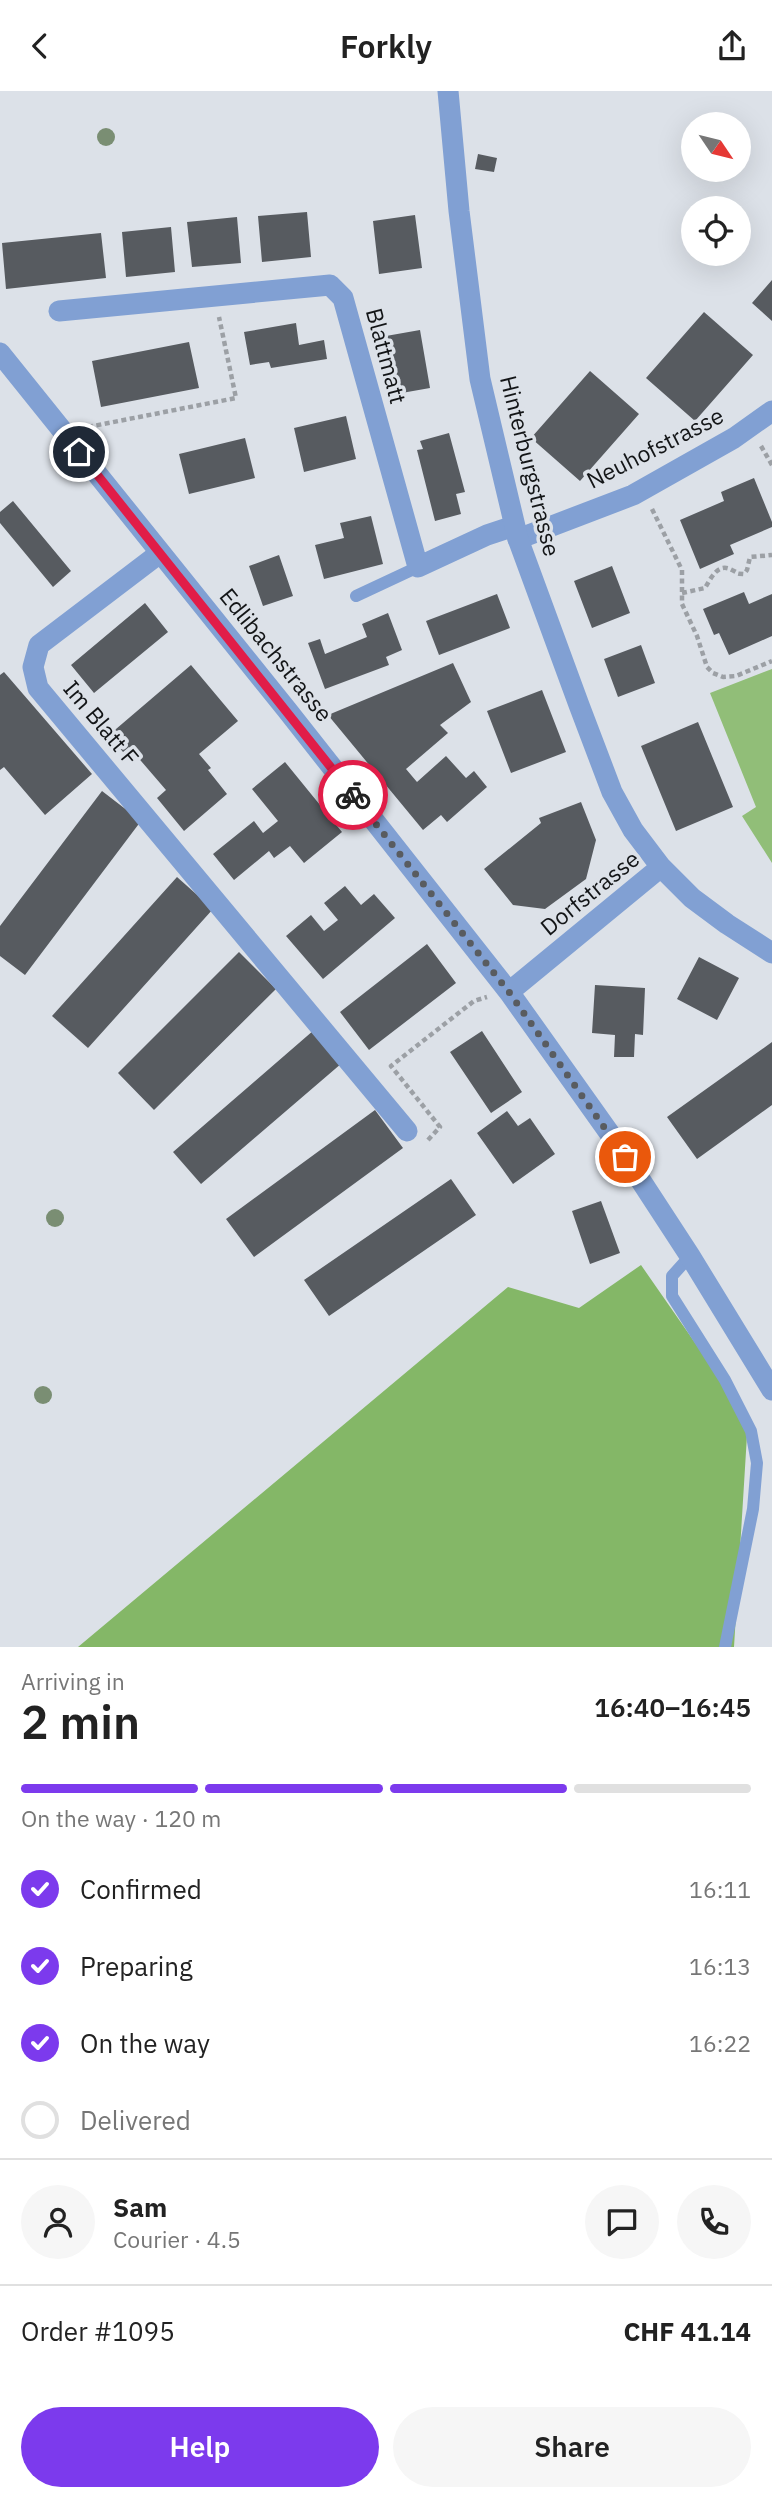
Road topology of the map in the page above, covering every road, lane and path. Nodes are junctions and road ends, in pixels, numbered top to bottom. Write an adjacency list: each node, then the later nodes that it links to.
1 (448, 91): 8 (street, Hinterburgstrasse)
2 (215, 296): 3 (street, Blattmatt); 6 (path); 11 (street, Blattmatt)
3 (59, 311)
4 (0, 353): 6 (street, Edlibachstrasse)
5 (772, 411): 7 (street, Neuhofstrasse)
6 (63, 432): 9 (street, Edlibachstrasse)
7 (643, 489): 8 (street, Neuhofstrasse); 12 (path)
8 (516, 533): 11 (street); 15 (street, Hinterburgstrasse)
9 (160, 553): 17 (street, Edlibachstrasse); 18 (street, Im Blatt F)
10 (772, 555): 12 (path)
11 (418, 567): 13 (lane)
12 (682, 593): 14 (path)
13 (356, 596)
14 (772, 661)
15 (661, 867): 16 (street, Dorfstrasse); 17 (street, Dorfstrasse)
16 (772, 953)
17 (509, 992): 19 (path); 20 (street, Edlibachstrasse)
18 (407, 1131)
19 (426, 1142)
20 (690, 1256): 21 (street, Edlibachstrasse); 22 (lane)
21 (772, 1390)
22 (725, 1647)

